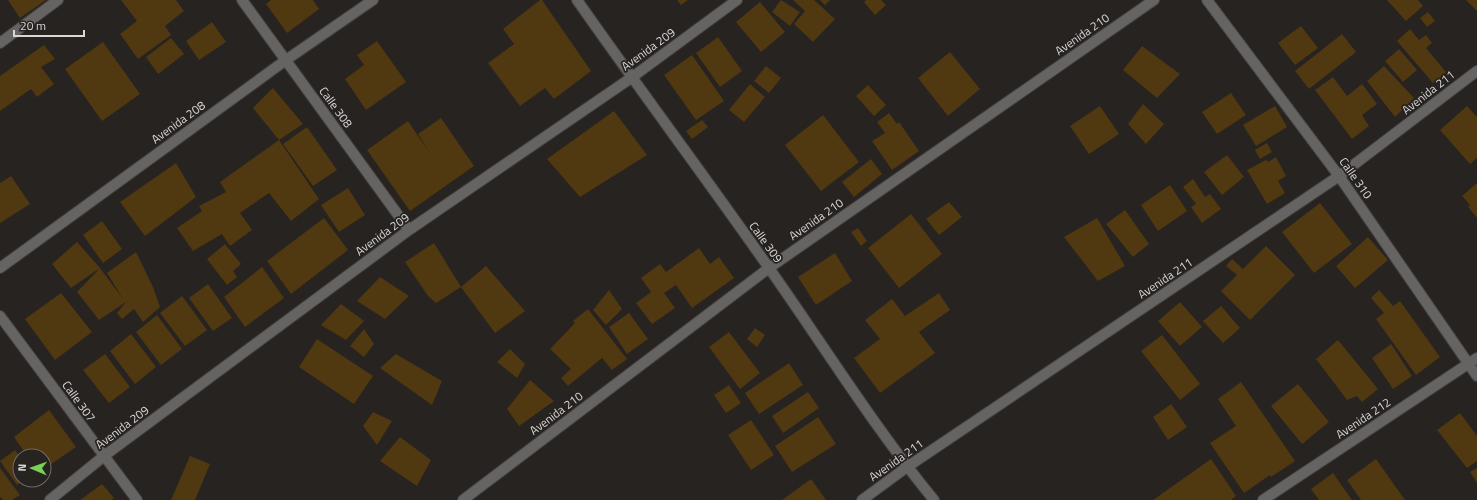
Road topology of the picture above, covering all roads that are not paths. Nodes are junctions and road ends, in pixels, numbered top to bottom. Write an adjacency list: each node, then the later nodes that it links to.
1 (58, 0): 8 (street)
2 (242, 0): 9 (street, Calle 308)
3 (374, 0): 9 (street, Avenida 208)
4 (577, 0): 11 (street, Calle 309)
5 (737, 0): 11 (street, Avenida 209)
6 (1154, 0): 15 (street, Avenida 210)
7 (1207, 0): 12 (street, Calle 310)
8 (0, 43)
9 (286, 60): 13 (street, Calle 308); 14 (street, Avenida 208)
10 (1477, 71): 12 (street, Avenida 211)
11 (631, 78): 13 (street, Avenida 209); 15 (street, Calle 309)
12 (1339, 176): 17 (street, Calle 310); 20 (street, Avenida 211)
13 (409, 230): 19 (street, Avenida 209)
14 (0, 268)
15 (769, 268): 20 (street, Calle 309); 23 (street, Avenida 210)
16 (0, 316): 19 (street, Calle 307)
17 (1473, 361): 18 (street, Calle 310); 26 (street, Avenida 212)
18 (1477, 376)
19 (104, 456): 21 (street, Avenida 209); 22 (street, Calle 307)
20 (907, 467): 24 (street, Avenida 211); 25 (street, Calle 309)
21 (50, 500)
22 (137, 500)
23 (463, 500)
24 (862, 500)
25 (934, 500)
26 (1263, 500)

